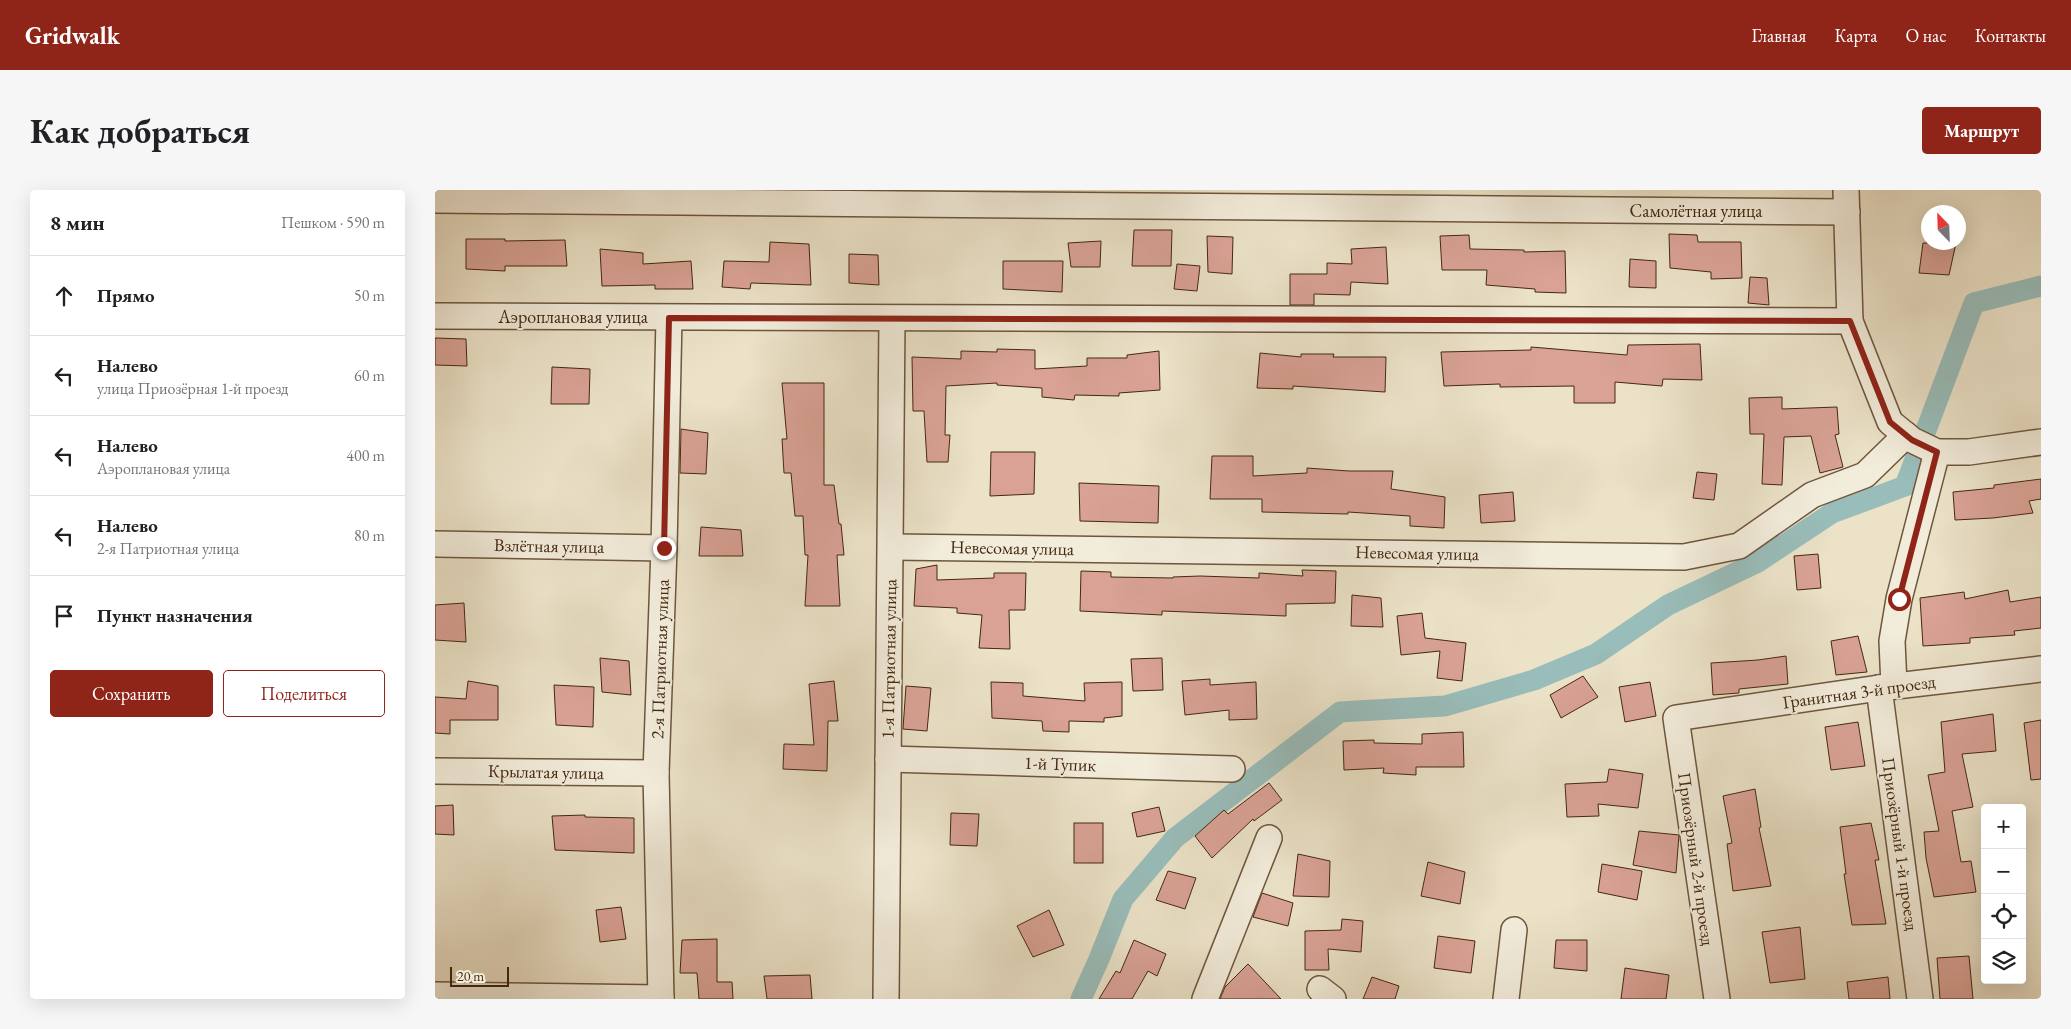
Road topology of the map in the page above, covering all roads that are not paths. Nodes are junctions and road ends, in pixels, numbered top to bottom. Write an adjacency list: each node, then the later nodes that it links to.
1 (435, 200): 2 (street, Самолётная улица)
2 (1847, 201): 6 (street)
3 (435, 316): 4 (street, Аэроплановая улица)
4 (669, 318): 5 (street, Аэроплановая улица); 12 (street, 2-я Патриотная улица)
5 (892, 319): 6 (street, Аэроплановая улица); 11 (street, 1-я Патриотная улица)
6 (1850, 321): 7 (street)
7 (1909, 438): 9 (street); 11 (street, Невесомая улица)
8 (2041, 442): 9 (street)
9 (1936, 452): 14 (street, Приозёрный 1-й проезд)
10 (435, 544): 12 (street, Взлётная улица)
11 (891, 546): 16 (street, 1-я Патриотная улица)
12 (664, 548): 19 (street, 2-я Патриотная улица)
13 (2041, 669): 14 (street, Гранитная 3-й проезд)
14 (1887, 687): 15 (street, Гранитная 3-й проезд); 28 (street, Приозёрный 1-й проезд)
15 (1677, 718): 27 (street, Приозёрный 2-й проезд)
16 (888, 759): 17 (street, 1-й Тупик); 24 (street, 1-я Патриотная улица)
17 (1232, 769)
18 (435, 771): 19 (street, Крылатая улица)
19 (656, 773): 23 (street, 2-я Патриотная улица)
20 (1269, 838): 25 (street)
21 (1514, 930): 26 (street)
22 (435, 995): 23 (street)
23 (661, 998)
24 (886, 999)
25 (1205, 999)
26 (1506, 999)
27 (1717, 999)
28 (1920, 999)

